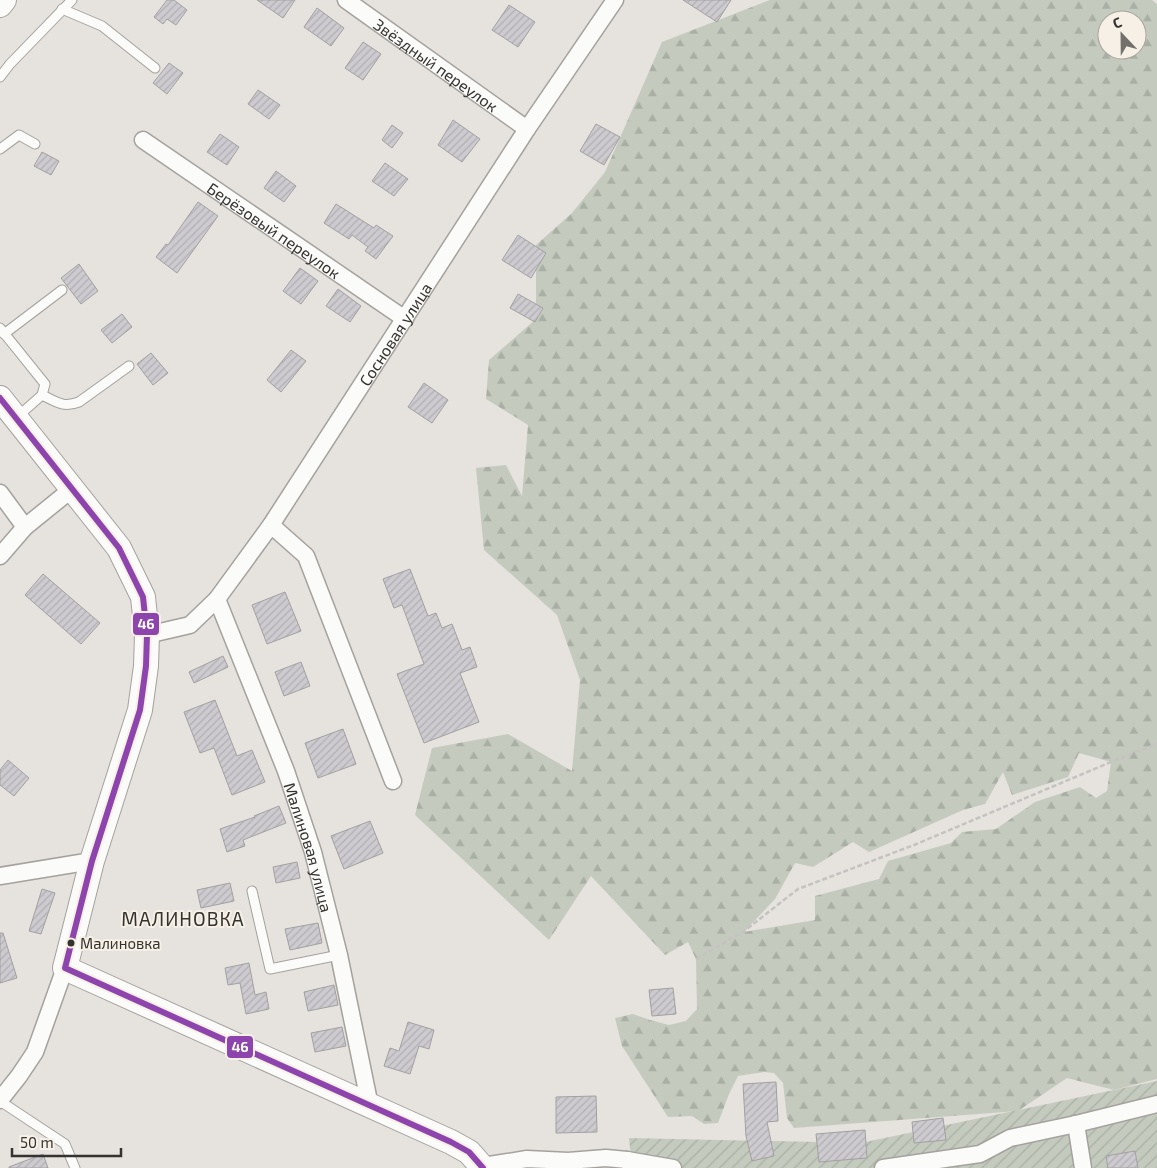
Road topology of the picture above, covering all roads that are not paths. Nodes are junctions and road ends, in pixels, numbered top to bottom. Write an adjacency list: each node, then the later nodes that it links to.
1 (4, 0): 5 (street)
2 (72, 0): 6 (lane)
3 (346, 0): 9 (street, Звёздный переулок)
4 (615, 0): 9 (street, Сосновая улица)
5 (0, 5)
6 (62, 10): 7 (lane); 8 (lane)
7 (155, 68)
8 (0, 77)
9 (527, 129): 14 (street, Сосновая улица)
10 (143, 140): 14 (street, Берёзовый переулок)
11 (35, 144): 12 (lane)
12 (0, 149)
13 (62, 290): 15 (lane)
14 (404, 318): 22 (street, Сосновая улица)
15 (2, 331): 17 (lane)
16 (129, 366): 17 (lane)
17 (42, 395): 19 (lane)
18 (0, 398): 19 (street)
19 (16, 418): 20 (street)
20 (72, 489): 23 (street); 26 (street)
21 (0, 493): 23 (street)
22 (271, 525): 25 (street, Сосновая улица); 27 (street)
23 (25, 528): 24 (street)
24 (0, 556)
25 (217, 599): 26 (street, Сосновая улица); 31 (street, Малиновая улица)
26 (147, 635): 28 (street)
27 (393, 781)
28 (92, 861): 29 (street); 32 (street)
29 (1, 874)
30 (252, 891): 31 (lane)
31 (339, 955): 35 (street, Малиновая улица)
32 (65, 968): 33 (street); 35 (street)
33 (0, 1100): 39 (lane)
34 (1157, 1104): 36 (street)
35 (370, 1106): 38 (street)
36 (1076, 1124): 41 (street); 42 (street)
37 (630, 1164): 38 (street); 40 (street)
38 (483, 1167)
39 (75, 1168)
40 (673, 1168)
41 (882, 1168)
42 (1083, 1168)

